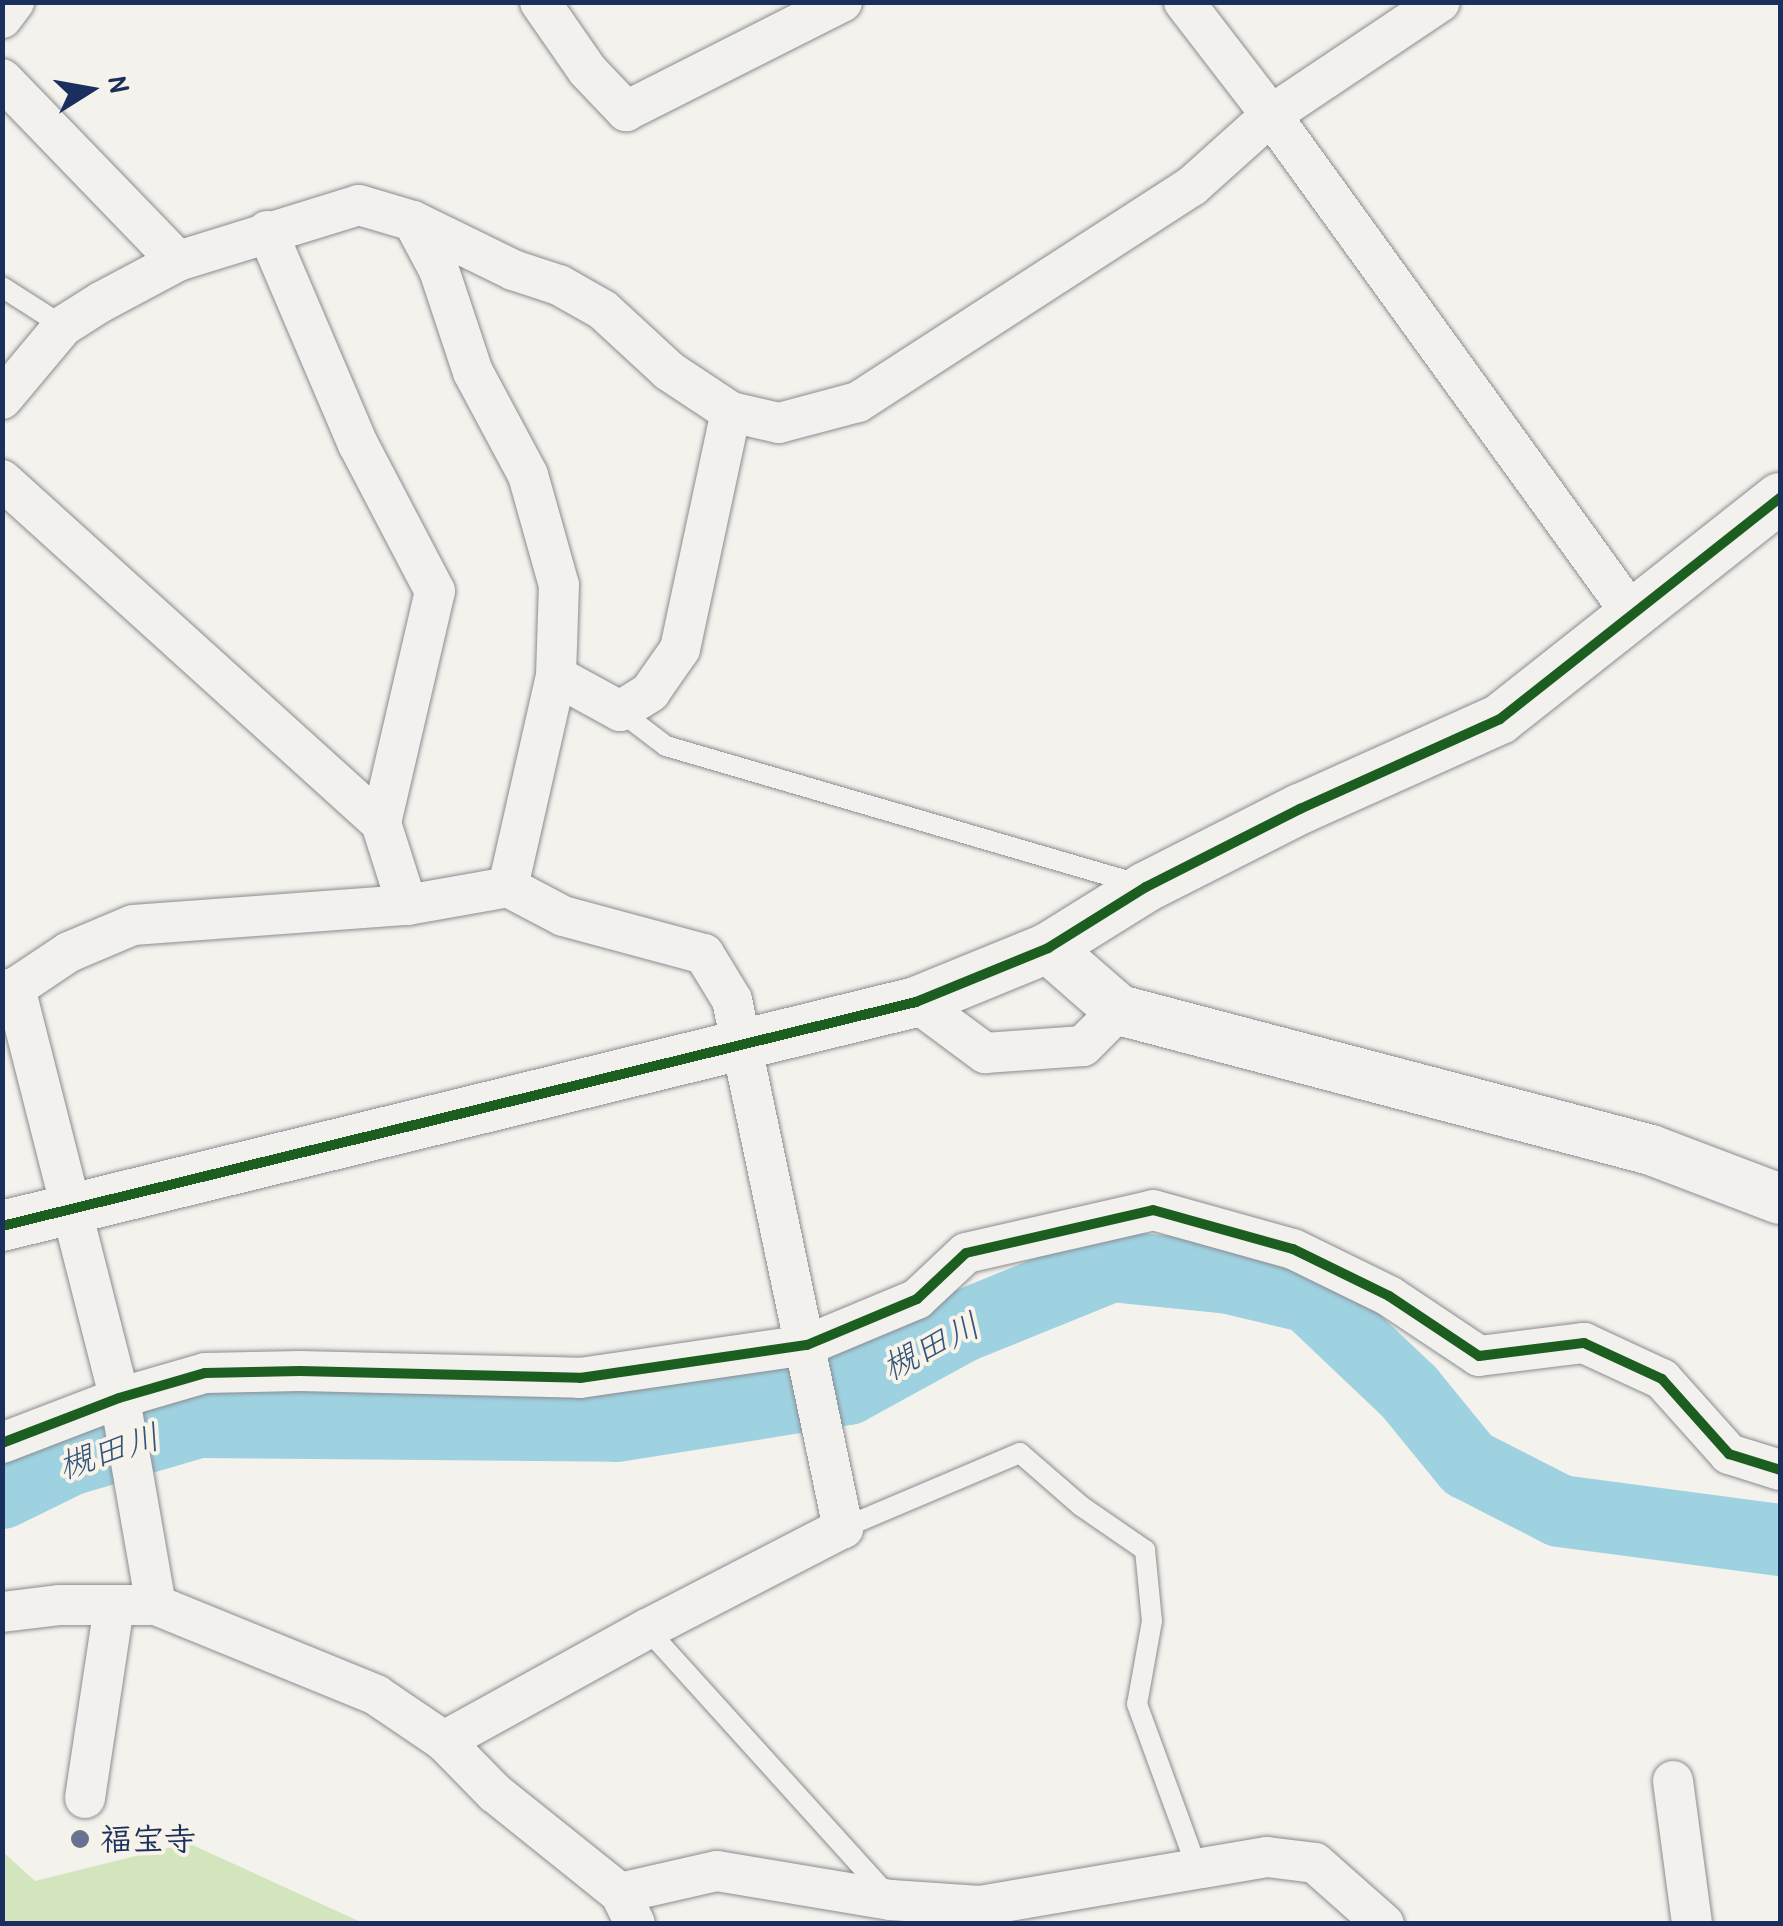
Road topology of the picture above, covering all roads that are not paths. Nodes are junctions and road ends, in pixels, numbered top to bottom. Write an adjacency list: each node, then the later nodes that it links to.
1 (14, 2): 6 (street)
2 (540, 2): 3 (street)
3 (842, 2)
4 (1184, 2): 8 (street)
5 (1440, 2): 8 (street)
6 (2, 18)
7 (2, 79): 11 (street)
8 (1271, 114): 15 (street); 18 (street)
9 (413, 221): 10 (street); 15 (street); 19 (street)
10 (267, 230): 11 (street); 21 (street)
11 (178, 261): 13 (street)
12 (2, 288): 13 (lane)
13 (63, 326): 14 (street)
14 (2, 399)
15 (731, 412): 20 (street)
16 (2, 480): 21 (street)
17 (1780, 498): 18 (street)
18 (1632, 614): 23 (street)
19 (556, 676): 20 (street); 22 (street)
20 (620, 711): 23 (lane)
21 (381, 822): 24 (street)
22 (508, 888): 24 (street); 29 (street)
23 (1146, 888): 25 (street)
24 (407, 905): 26 (street)
25 (1048, 948): 27 (street); 28 (street)
26 (9, 989): 31 (street)
27 (916, 1002): 28 (street); 29 (street)
28 (1118, 1010): 30 (street)
29 (744, 1046): 31 (street); 33 (street)
30 (1780, 1199)
31 (71, 1210): 32 (street); 34 (street)
32 (2, 1226)
33 (810, 1360): 34 (street); 36 (street); 37 (street)
34 (120, 1402): 35 (street); 38 (street)
35 (2, 1444)
36 (1780, 1470)
37 (843, 1528): 41 (street); 45 (lane)
38 (156, 1605): 39 (street); 42 (street)
39 (114, 1606): 40 (street); 44 (street)
40 (2, 1612)
41 (647, 1629): 42 (street); 46 (lane)
42 (444, 1741): 47 (street)
43 (1673, 1781): 49 (street)
44 (85, 1798)
45 (1198, 1871): 46 (street); 48 (street)
46 (892, 1900): 47 (street)
47 (628, 1908)
48 (1384, 1924)
49 (1692, 1924)

